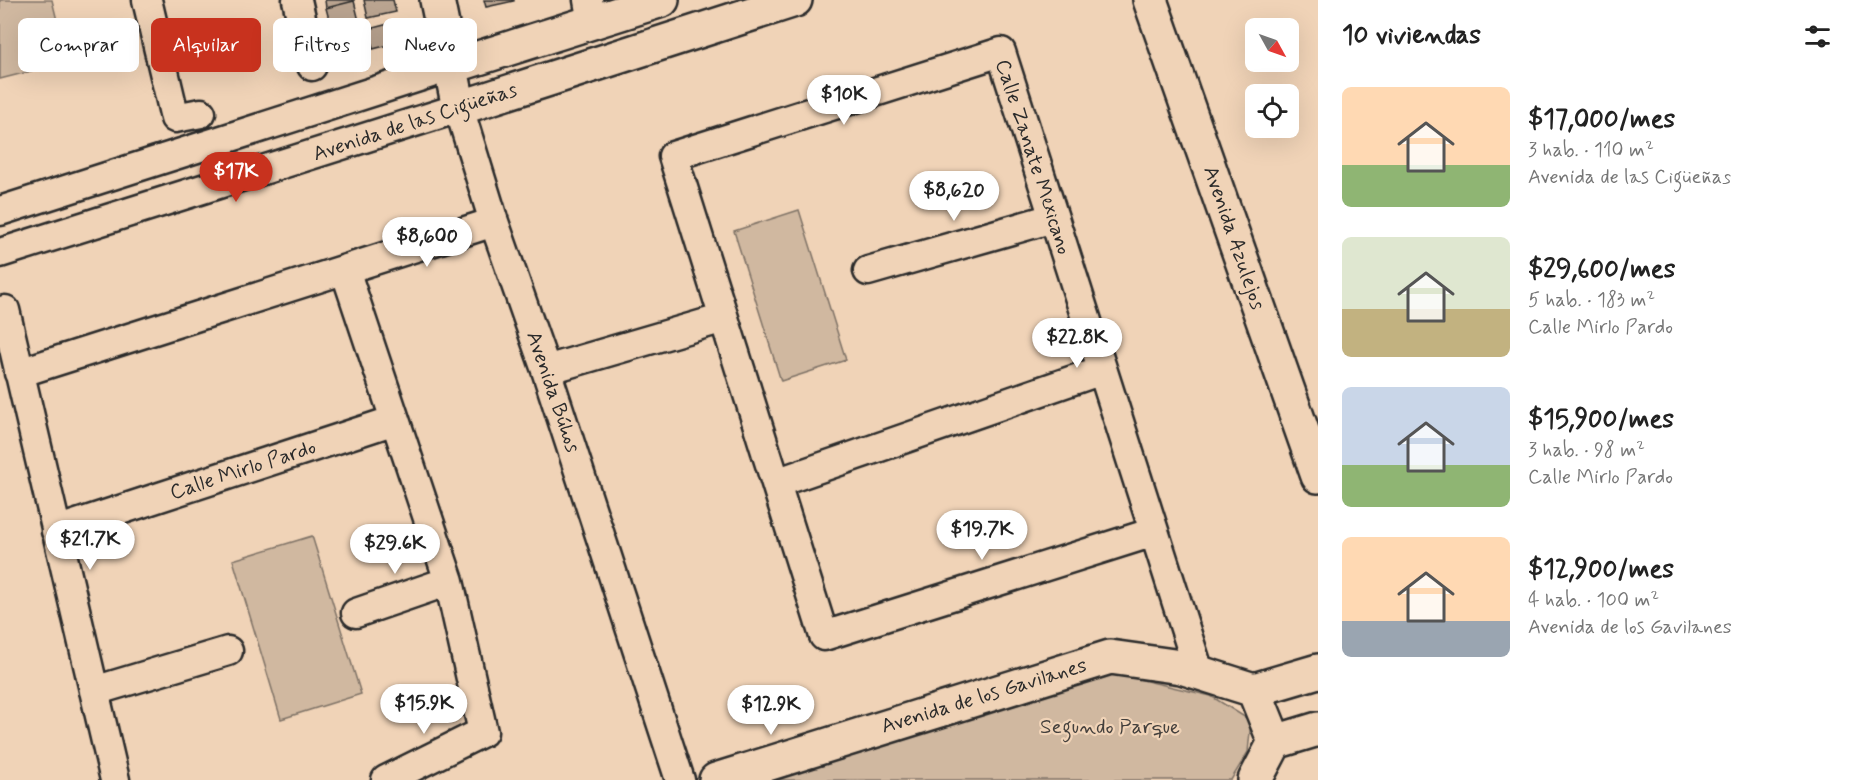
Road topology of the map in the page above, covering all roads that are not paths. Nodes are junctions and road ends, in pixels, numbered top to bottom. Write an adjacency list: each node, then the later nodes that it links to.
1 (147, 0): 14 (street)
2 (297, 0): 8 (street)
3 (437, 0): 9 (main road, Avenida Búhos)
4 (662, 0): 7 (main road, Avenida de las Cigüeñas)
5 (795, 0): 13 (main road, Avenida de las Cigüeñas)
6 (1156, 2): 27 (main road, Avenida Azulejos)
7 (590, 12): 10 (main road, Avenida de las Cigüeñas)
8 (301, 18)
9 (440, 18)
10 (477, 56)
11 (434, 72): 15 (street, Avenida de las Cigüeñas)
12 (451, 72): 13 (main road, Avenida Búhos)
13 (459, 108): 17 (street, Avenida Búhos); 18 (street, Avenida de las Cigüeñas)
14 (201, 113)
15 (0, 211)
16 (1053, 218): 20 (street); 22 (street, Calle Zanate Mexicano); 24 (street, Calle Zanate Mexicano)
17 (494, 222): 19 (street); 23 (street, Avenida Búhos)
18 (0, 253)
19 (345, 270): 25 (street); 26 (street)
20 (868, 271)
21 (4, 310): 25 (street)
22 (724, 318): 23 (street); 28 (street, Calle Zanate Mexicano)
23 (546, 370): 42 (street, Avenida Búhos)
24 (1102, 370): 28 (street); 30 (street, Calle Zanate Mexicano)
25 (19, 372): 29 (street)
26 (395, 420): 29 (street, Calle Mirlo Pardo); 31 (street)
27 (1318, 476)
28 (776, 483): 30 (street, Calle Zanate Mexicano)
29 (56, 531): 37 (street)
30 (1154, 532): 35 (street, Calle Zanate Mexicano)
31 (449, 581): 32 (street); 41 (street)
32 (356, 613)
33 (228, 651): 37 (street)
34 (1318, 671): 36 (main road)
35 (1199, 672): 36 (main road, Avenida de los Gavilanes); 43 (main road, Avenida de los Gavilanes)
36 (1254, 690): 39 (main road)
37 (94, 691): 40 (street)
38 (1318, 729): 39 (main road)
39 (1275, 742): 44 (main road)
40 (115, 780)
41 (386, 780)
42 (680, 780)
43 (716, 780)
44 (1255, 780)

